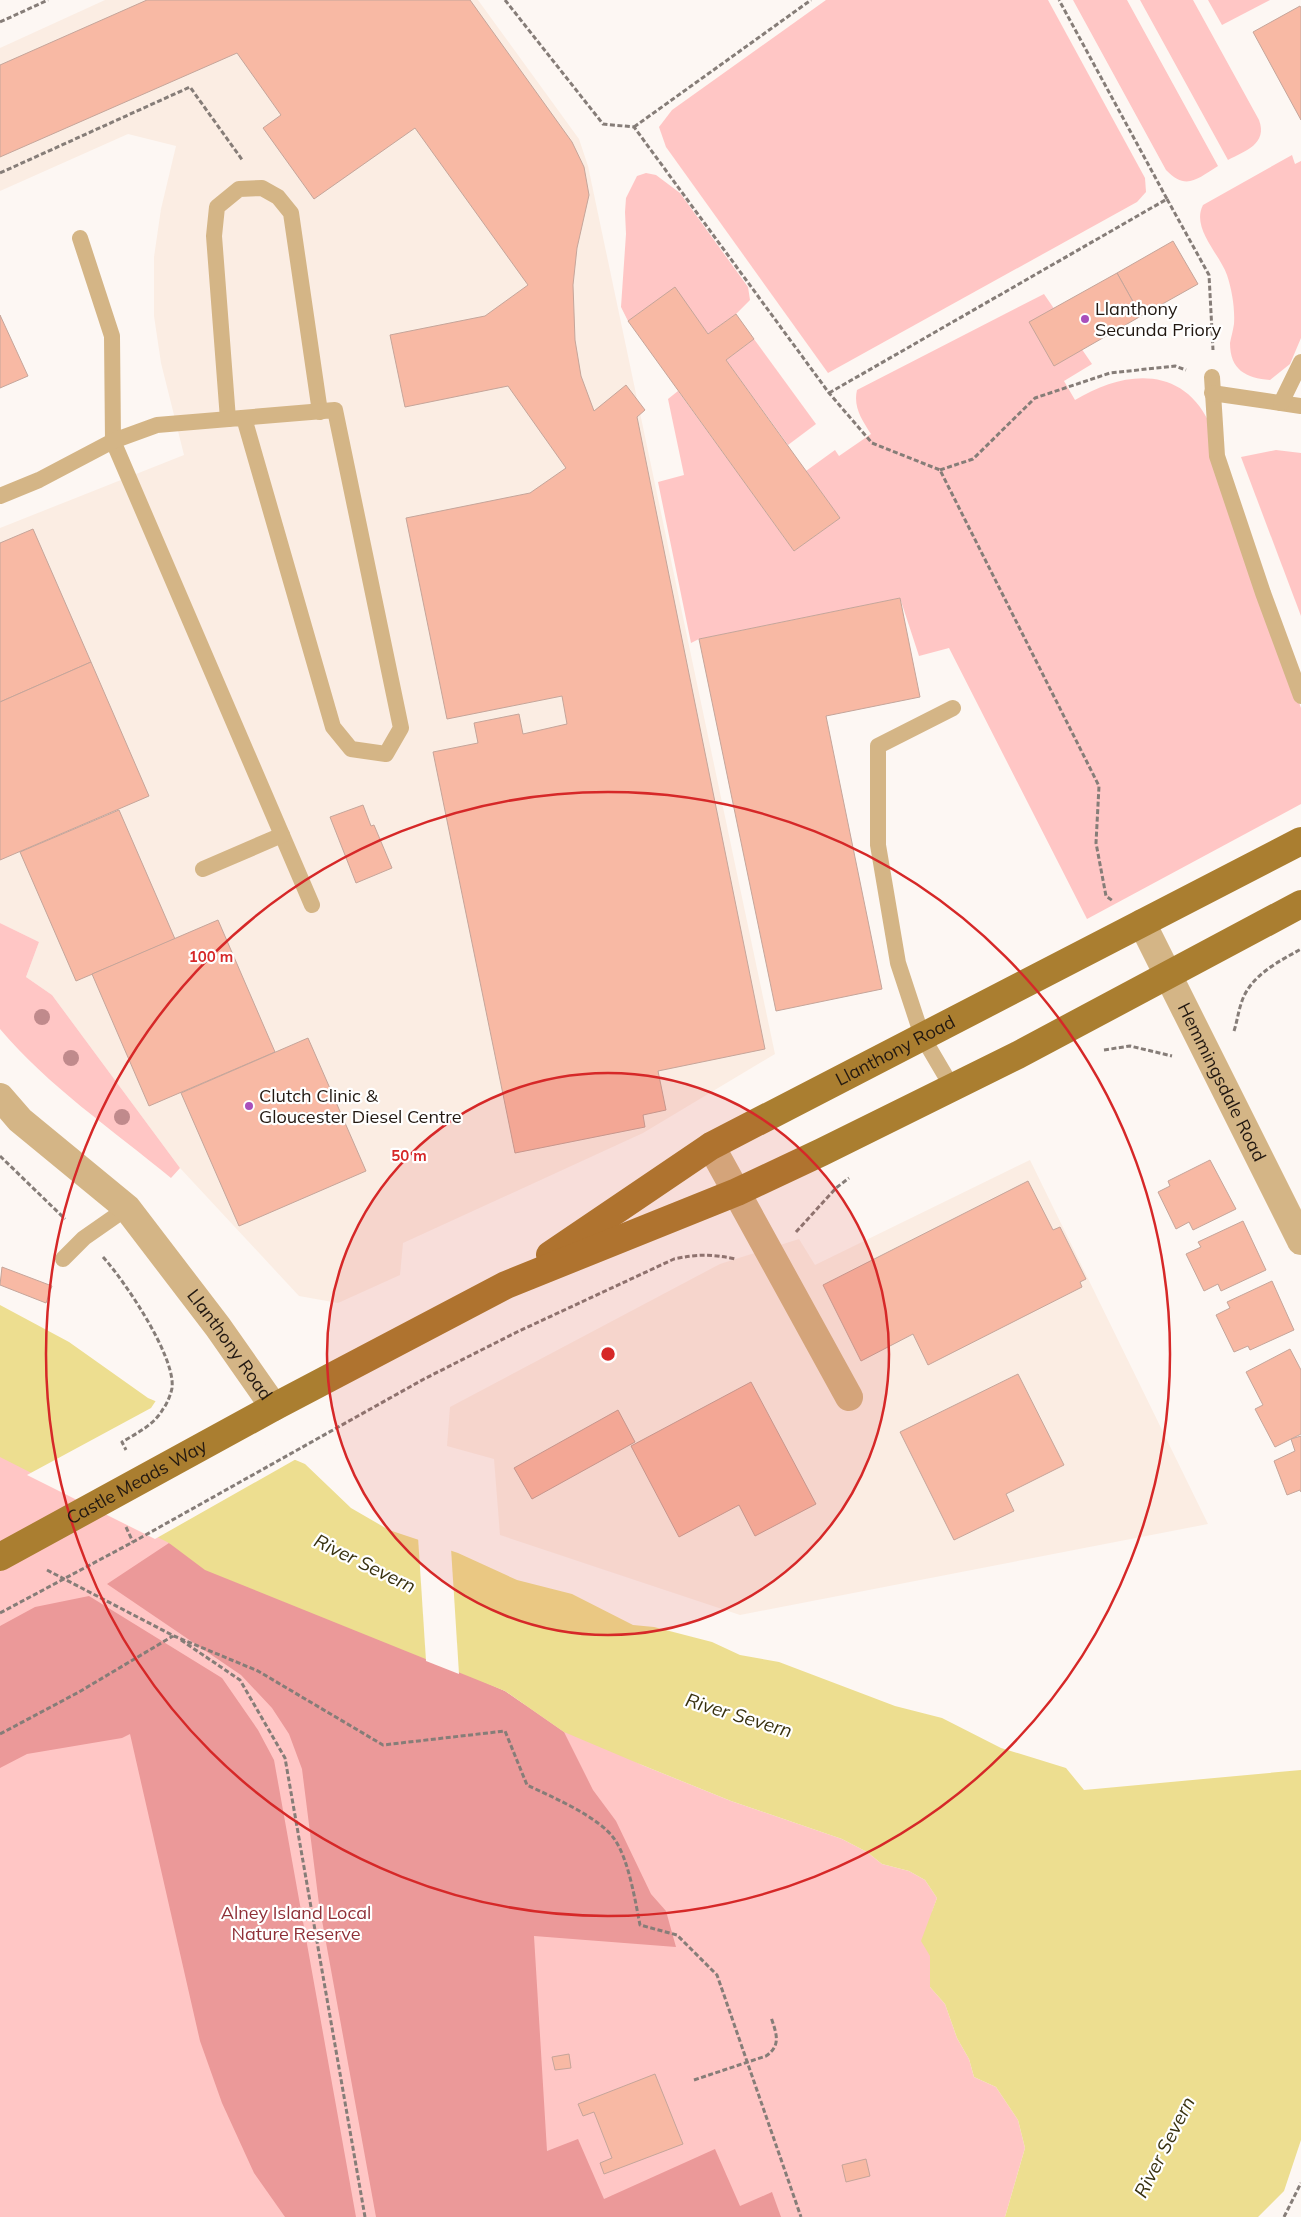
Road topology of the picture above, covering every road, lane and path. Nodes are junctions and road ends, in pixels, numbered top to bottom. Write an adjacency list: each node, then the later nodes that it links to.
1 (48, 0): 5 (path)
2 (505, 0): 6 (path)
3 (811, 0): 6 (path)
4 (1059, 0): 9 (path)
5 (0, 22)
6 (634, 127): 13 (path)
7 (0, 172): 8 (path)
8 (262, 188): 16 (lane); 17 (lane)
9 (1167, 199): 12 (path); 13 (path)
10 (80, 238): 18 (lane)
11 (1301, 362): 14 (lane)
12 (1212, 385): 14 (lane); 19 (path); 21 (lane)
13 (829, 393): 19 (path)
14 (1281, 403): 15 (lane)
15 (1301, 406)
16 (328, 411): 17 (lane); 17 (lane)
17 (236, 418): 18 (lane)
18 (113, 441): 20 (lane); 23 (lane)
19 (940, 470): 28 (path)
20 (0, 496)
21 (1301, 696)
22 (953, 708): 31 (lane)
23 (282, 835): 25 (lane); 27 (lane)
24 (1301, 841): 28 (main road, Llanthony Road)
25 (202, 868)
26 (1301, 904): 30 (main road, Llanthony Road)
27 (312, 905)
28 (1142, 923): 30 (street, Hemmingsdale Road); 31 (main road, Llanthony Road)
29 (1301, 949): 32 (path)
30 (1168, 975): 32 (street, Hemmingsdale Road); 34 (main road, Llanthony Road)
31 (922, 1036): 34 (lane); 36 (main road, Llanthony Road)
32 (1206, 1048): 33 (path); 40 (street, Hemmingsdale Road)
33 (1096, 1053)
34 (952, 1087): 38 (main road, Llanthony Road)
35 (0, 1097): 39 (street, Llanthony Road)
36 (711, 1146): 38 (street); 43 (main road, Llanthony Road)
37 (850, 1177): 41 (path)
38 (737, 1192): 41 (street); 43 (main road, Llanthony Road)
39 (127, 1208): 42 (lane); 46 (street, Llanthony Road)
40 (1301, 1241)
41 (767, 1246): 45 (street); 50 (path)
42 (63, 1259)
43 (506, 1285): 46 (main road, Llanthony Road)
44 (157, 1339): 47 (path)
45 (849, 1397)
46 (271, 1410): 48 (main road, Castle Meads Way)
47 (122, 1442)
48 (0, 1557)
49 (41, 1567): 51 (path)
50 (0, 1613)
51 (174, 1636): 52 (path); 56 (path); 57 (path)
52 (0, 1734)
53 (771, 2017): 54 (path)
54 (694, 2080)
55 (1301, 2183): 58 (path)
56 (365, 2217)
57 (801, 2217)
58 (1284, 2217)

